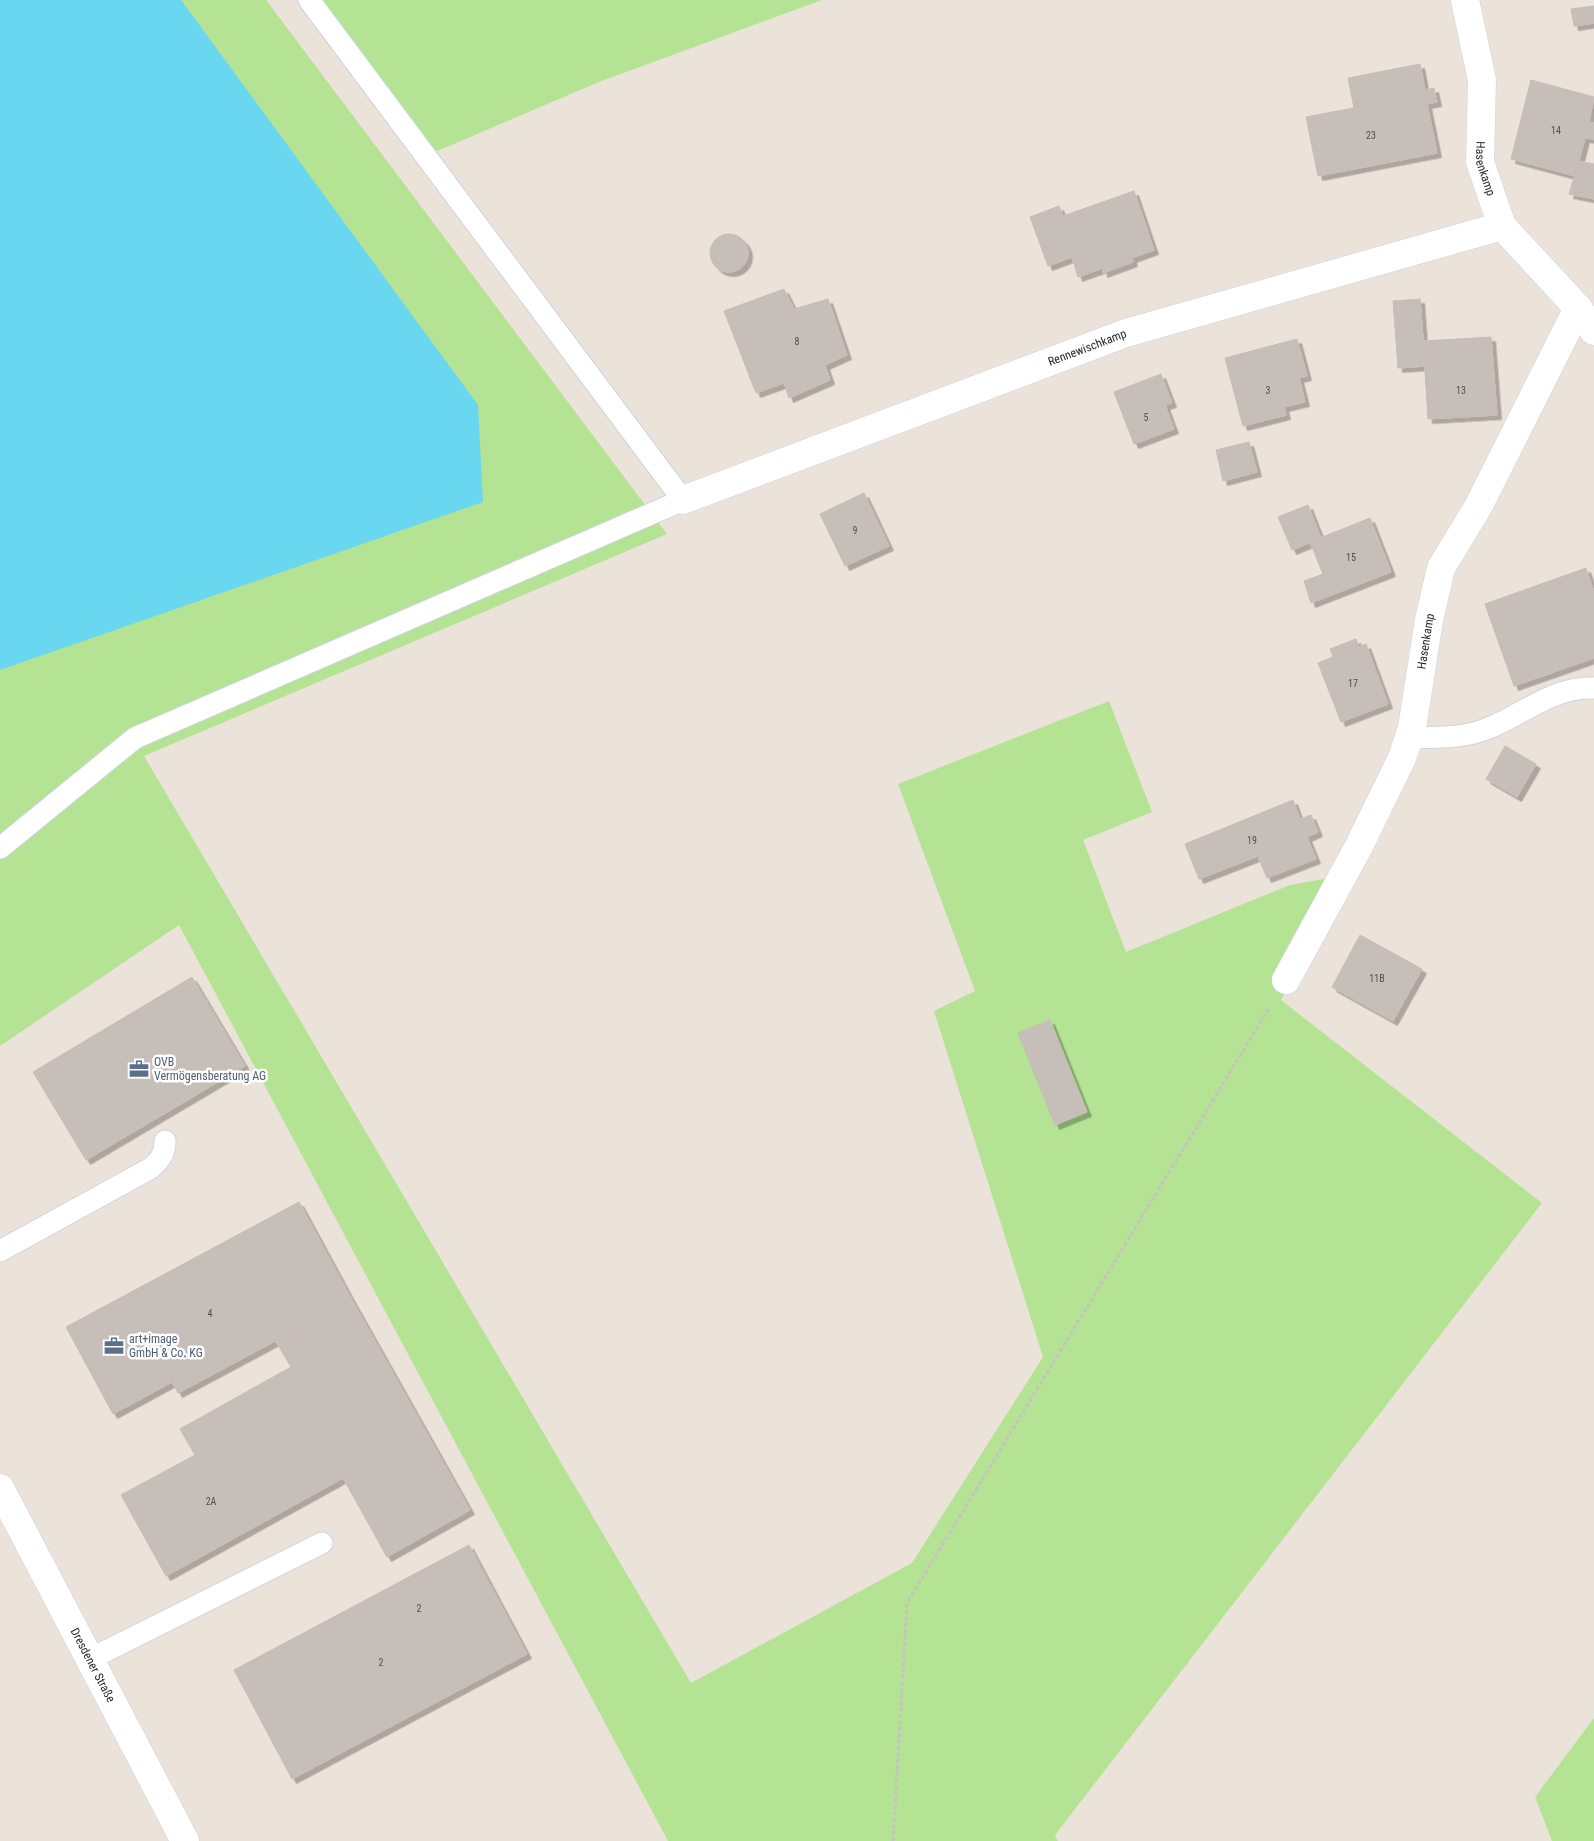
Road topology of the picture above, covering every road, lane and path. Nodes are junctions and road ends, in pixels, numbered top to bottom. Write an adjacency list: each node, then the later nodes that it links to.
1 (309, 0): 6 (lane)
2 (1465, 0): 3 (street, Hasenkamp)
3 (1502, 226): 4 (street, Hasenkamp); 6 (street, Rennewischkamp)
4 (1578, 308): 5 (street, Hasenkamp); 8 (street, Hasenkamp)
5 (1594, 331)
6 (683, 500): 9 (lane)
7 (1594, 688): 8 (lane)
8 (1408, 738): 10 (street, Hasenkamp)
9 (0, 848)
10 (1286, 980): 17 (path)
11 (165, 1141): 12 (lane)
12 (0, 1251)
13 (0, 1488): 15 (street, Dresdener Straße)
14 (322, 1544): 15 (lane)
15 (90, 1659): 16 (street, Dresdener Straße)
16 (185, 1841)
17 (893, 1841)

